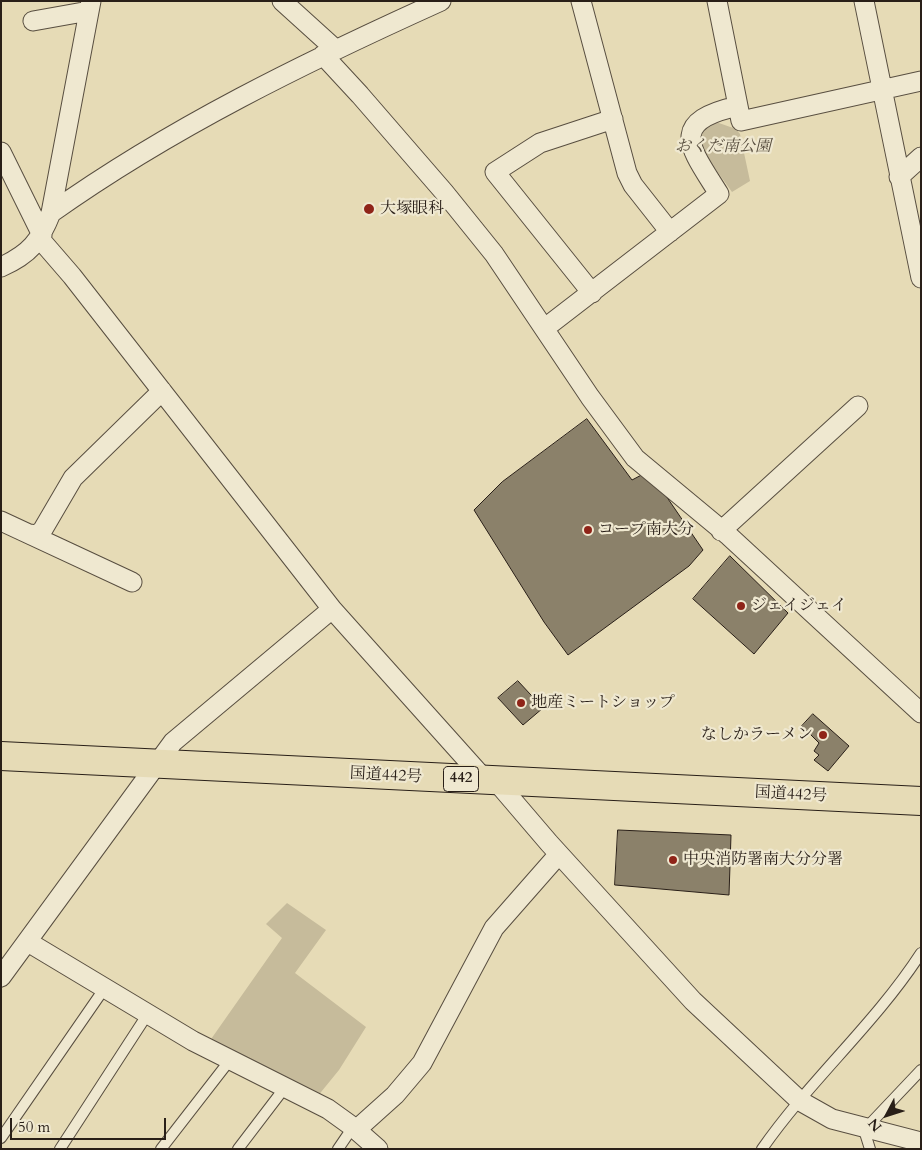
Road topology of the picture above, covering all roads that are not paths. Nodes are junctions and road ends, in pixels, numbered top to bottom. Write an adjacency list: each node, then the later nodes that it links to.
1 (282, 1): 8 (street)
2 (441, 1): 8 (street)
3 (581, 1): 12 (street)
4 (717, 1): 11 (street)
5 (864, 1): 10 (street)
6 (90, 6): 7 (street); 16 (street)
7 (33, 21)
8 (329, 52): 16 (street); 22 (street)
9 (921, 81): 10 (street)
10 (882, 90): 11 (street); 15 (street)
11 (738, 106): 17 (street)
12 (613, 120): 17 (street); 21 (street)
13 (1, 152): 18 (street)
14 (921, 157): 15 (street)
15 (899, 177): 20 (street)
16 (51, 212): 18 (street)
17 (670, 232): 21 (street)
18 (41, 237): 19 (street); 23 (street)
19 (1, 267)
20 (921, 278)
21 (592, 293): 22 (street)
22 (545, 328): 26 (street)
23 (162, 391): 27 (street); 29 (street)
24 (858, 406): 26 (street)
25 (1, 522): 27 (street)
26 (721, 531): 30 (street)
27 (29, 534): 28 (street)
28 (132, 582)
29 (332, 609): 32 (street); 33 (street)
30 (921, 713)
31 (1, 756): 32 (highway, 国道442号 / 442)
32 (155, 764): 33 (highway, 国道442号 / 442); 36 (street)
33 (491, 781): 34 (highway, 国道442号 / 442); 35 (street)
34 (921, 801)
35 (559, 854): 44 (street); 45 (street)
36 (28, 942): 38 (street); 39 (street)
37 (921, 953): 44 (lane)
38 (1, 977)
39 (104, 989): 40 (street); 47 (lane)
40 (148, 1015): 41 (street); 49 (lane)
41 (230, 1060): 43 (street); 50 (lane)
42 (921, 1070): 46 (lane)
43 (286, 1086): 45 (street); 51 (lane)
44 (800, 1101): 46 (street); 54 (lane)
45 (355, 1128): 52 (lane); 53 (street)
46 (867, 1129): 48 (street); 55 (lane)
47 (1, 1138)
48 (921, 1142)
49 (60, 1149)
50 (161, 1149)
51 (238, 1149)
52 (338, 1149)
53 (378, 1149)
54 (762, 1149)
55 (870, 1149)

